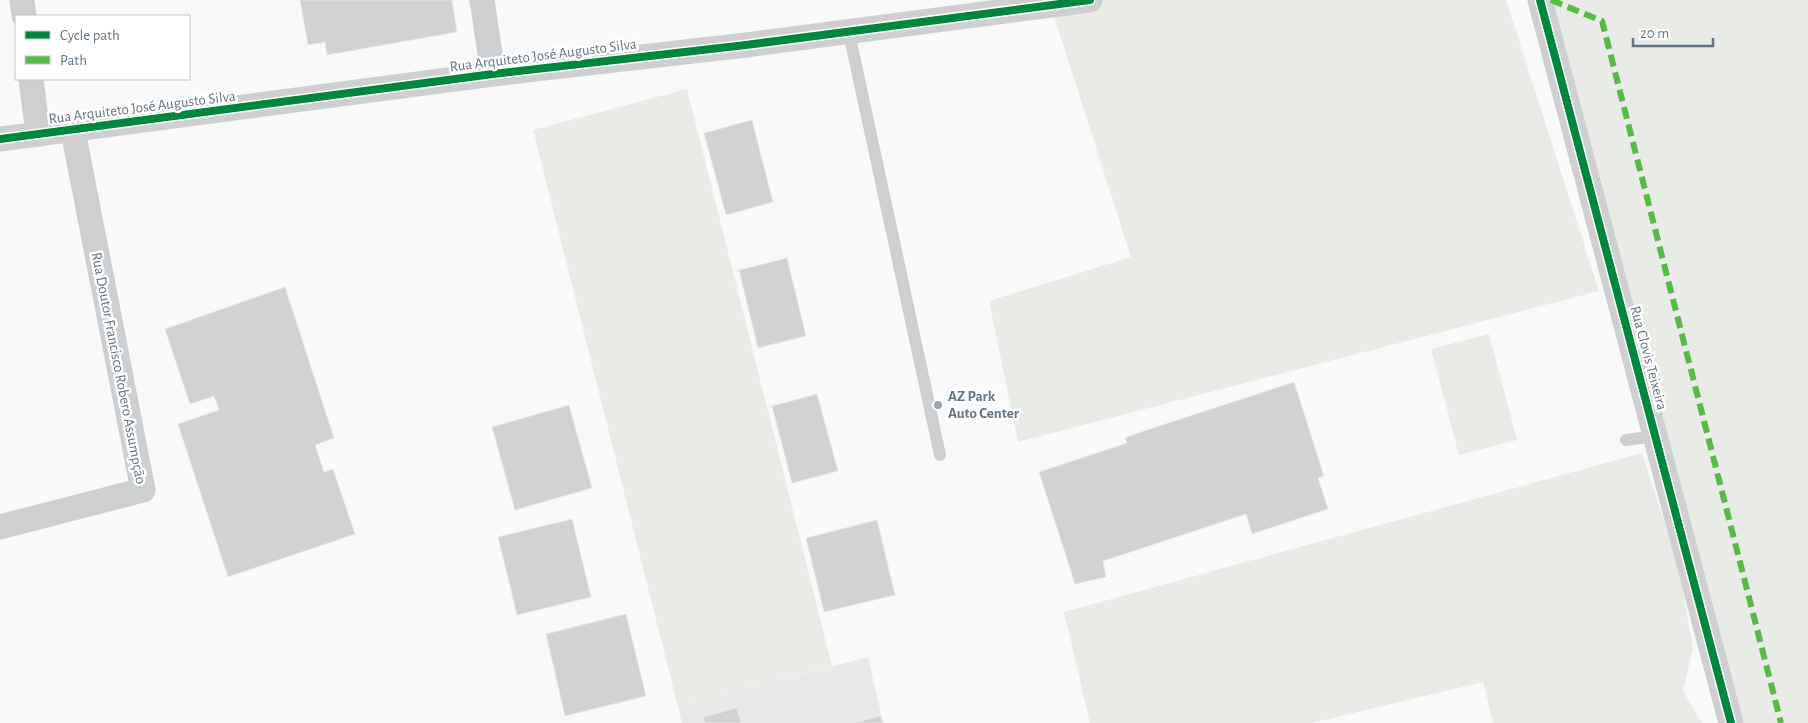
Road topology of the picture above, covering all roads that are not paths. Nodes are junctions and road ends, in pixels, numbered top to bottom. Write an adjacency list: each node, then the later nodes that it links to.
1 (22, 0): 6 (street)
2 (482, 0): 8 (street)
3 (1090, 0): 5 (street, Rua Arquiteto José Augusto Silva)
4 (1540, 0): 13 (street, Rua Clovis Teixeira)
5 (1004, 6): 7 (street, Rua Arquiteto José Augusto Silva)
6 (24, 15)
7 (849, 33): 8 (street, Rua Arquiteto José Augusto Silva); 15 (lane)
8 (493, 74): 10 (street, Rua Arquiteto José Augusto Silva)
9 (31, 80): 11 (street)
10 (73, 131): 11 (street, Rua Arquiteto José Augusto Silva); 16 (street, Rua Doutor Francisco Robero Assumpção)
11 (38, 134): 12 (street, Rua Arquiteto José Augusto Silva)
12 (0, 139)
13 (1655, 436): 14 (lane); 17 (street, Rua Clovis Teixeira)
14 (1626, 440)
15 (940, 455)
16 (0, 527)
17 (1731, 723)

